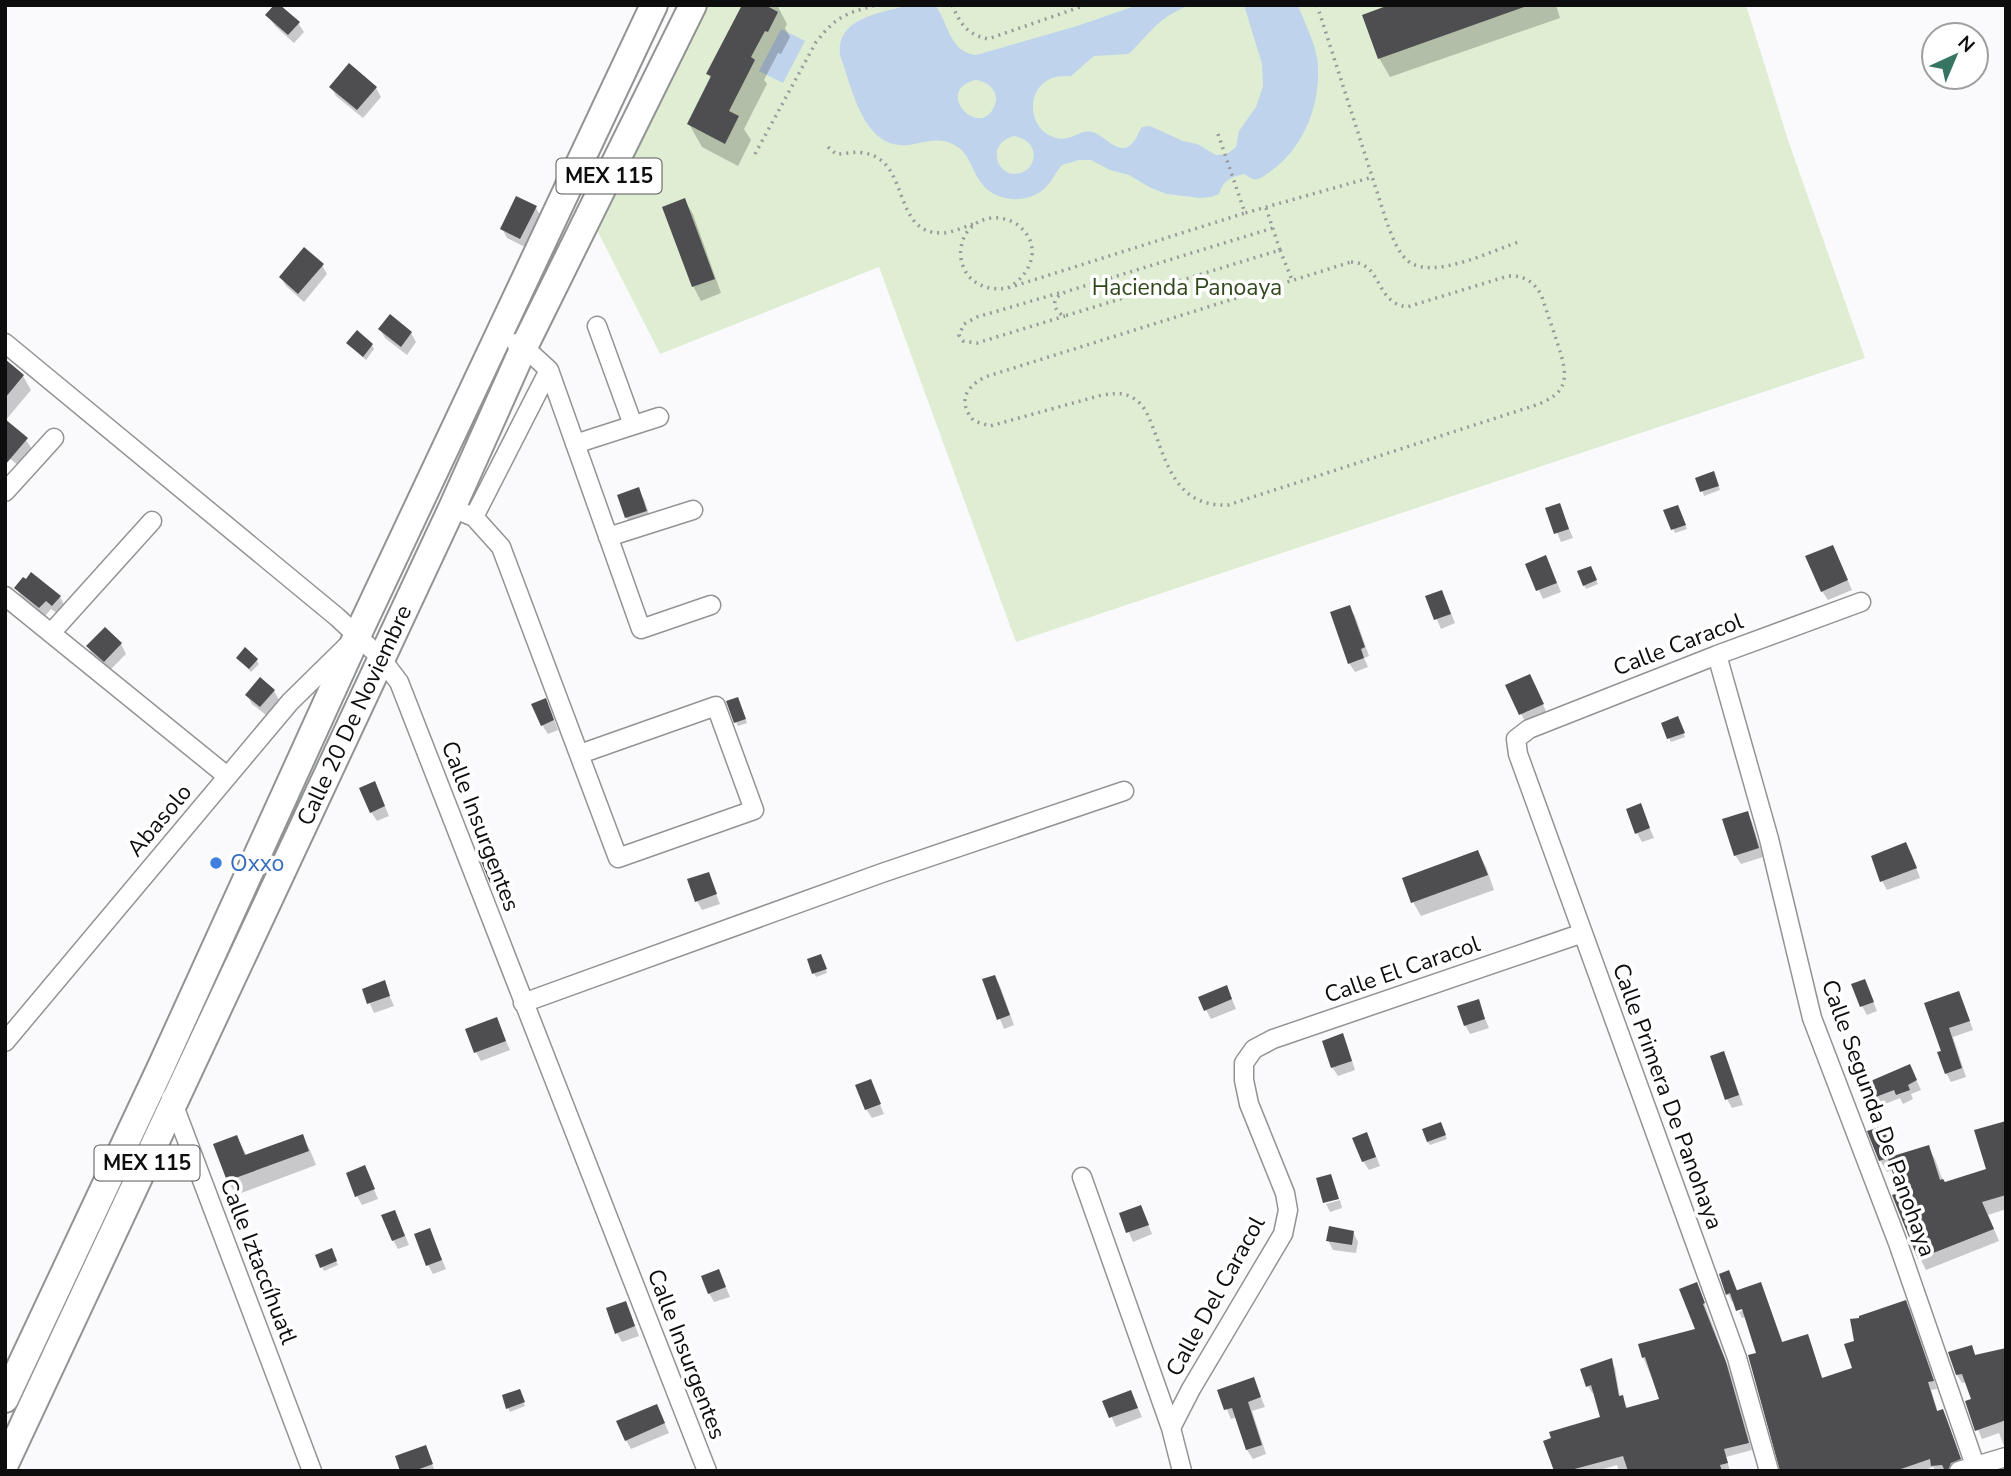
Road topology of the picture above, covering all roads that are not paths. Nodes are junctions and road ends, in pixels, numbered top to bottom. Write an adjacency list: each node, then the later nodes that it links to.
1 (654, 5): 4 (main road, MEX 115)
2 (693, 5): 6 (main road, MEX 115)
3 (597, 326): 9 (street)
4 (499, 335): 6 (street); 21 (main road, Calle 20 De Noviembre / MEX 115)
5 (5, 343): 21 (street, Calle Insurgentes)
6 (524, 347): 7 (street); 14 (main road, Calle 20 De Noviembre / MEX 115)
7 (549, 370): 11 (street); 14 (street)
8 (659, 417): 9 (street)
9 (633, 425): 11 (street)
10 (54, 438): 12 (street)
11 (575, 444): 16 (street)
12 (5, 492)
13 (693, 510): 16 (street)
14 (463, 512): 23 (main road, Calle 20 De Noviembre / MEX 115); 25 (street)
15 (152, 521): 20 (street)
16 (608, 537): 19 (street)
17 (5, 596): 20 (street)
18 (1861, 602): 22 (street, Calle Caracol)
19 (711, 605)
20 (51, 633): 26 (street)
21 (357, 636): 23 (street, Calle Insurgentes); 26 (street, Abasolo); 32 (main road, Calle 20 De Noviembre / MEX 115)
22 (1717, 655): 24 (street, Calle Caracol); 39 (street, Calle Segunda De Panohaya)
23 (380, 657): 29 (street, Calle Insurgentes); 33 (main road, Calle 20 De Noviembre / MEX 115)
24 (1516, 739): 28 (street, Calle Primera De Panohaya)
25 (580, 754): 25 (street)
26 (227, 776): 30 (street, Abasolo)
27 (1124, 791): 29 (street)
28 (1583, 933): 31 (street, Calle El Caracol); 43 (street, Calle Primera De Panohaya)
29 (523, 1003): 41 (street, Calle Insurgentes)
30 (5, 1042)
31 (1244, 1063): 36 (street, Calle Del Caracol)
32 (160, 1069): 33 (street, Calle Iztaccíhuatl); 35 (main road, Calle 20 De Noviembre / MEX 115)
33 (174, 1105): 38 (main road, Calle 20 De Noviembre / MEX 115); 40 (street, Calle Iztaccíhuatl)
34 (1082, 1177): 36 (street)
35 (5, 1399)
36 (1171, 1428): 42 (street)
37 (2006, 1457): 39 (street)
38 (5, 1464)
39 (1970, 1469)
40 (312, 1471)
41 (707, 1471)
42 (1182, 1471)
43 (1769, 1471)

